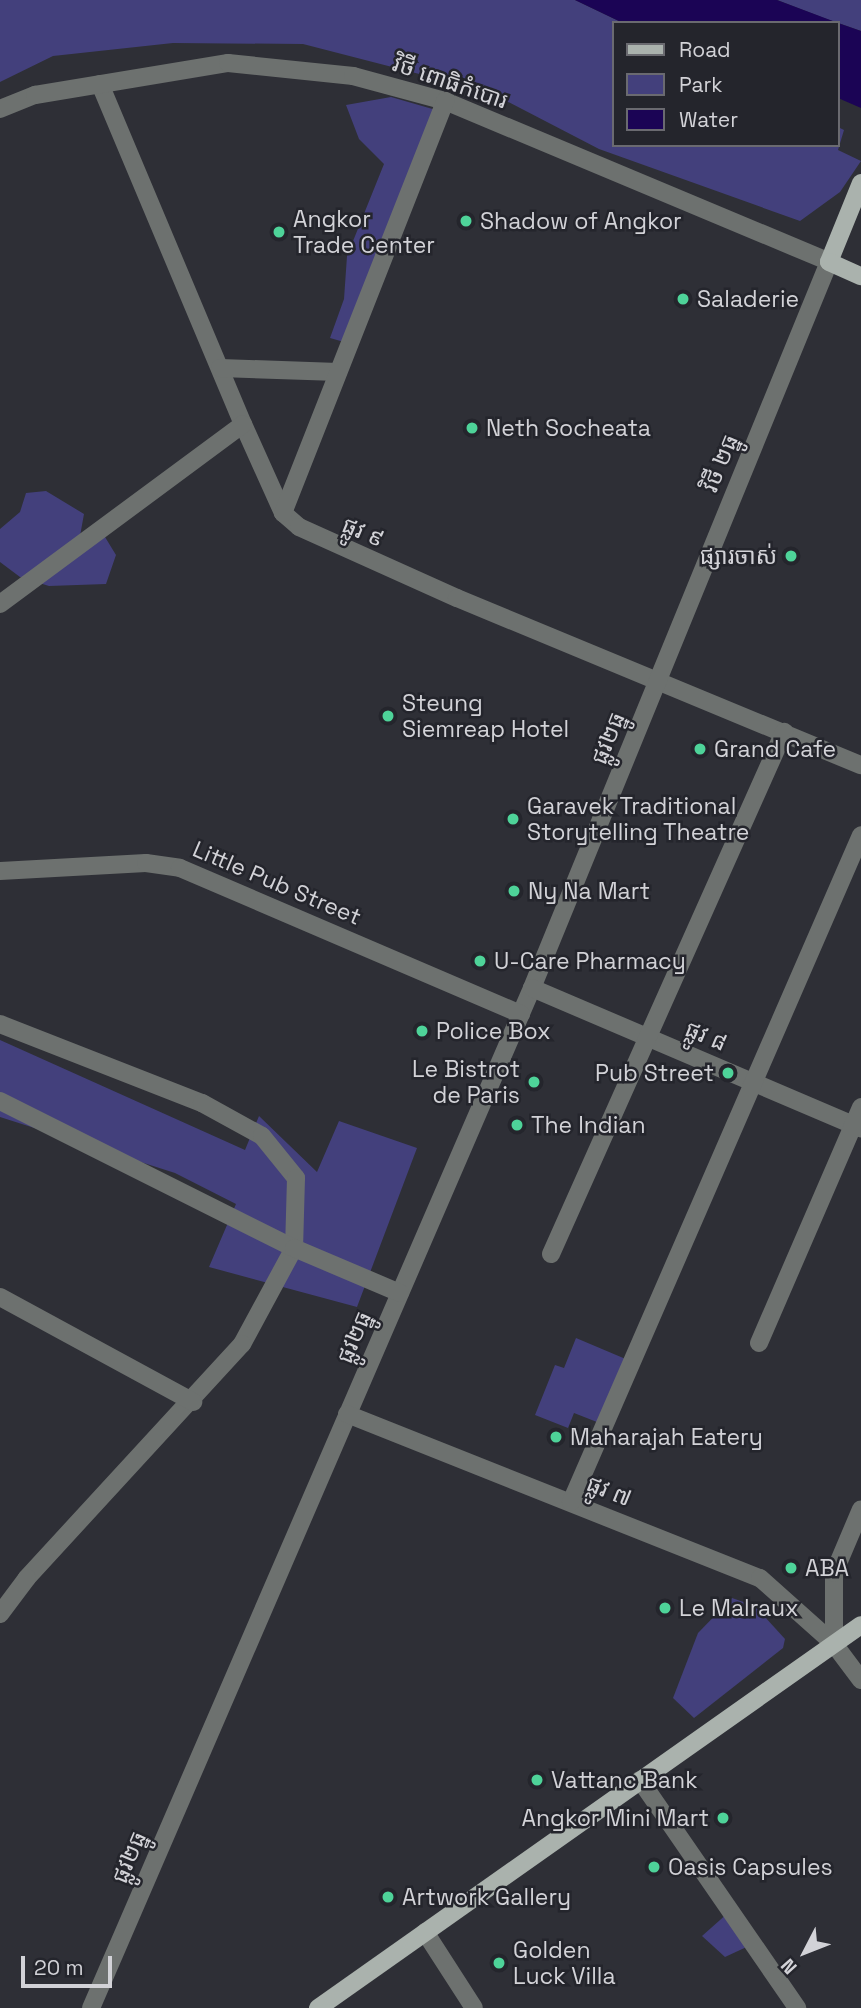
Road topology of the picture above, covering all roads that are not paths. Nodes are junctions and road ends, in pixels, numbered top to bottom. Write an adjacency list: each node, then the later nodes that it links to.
1 (100, 84): 2 (street, វិថី ពោធិកំបោរ); 3 (street, វិថី ពោធិកំបោរ); 7 (street, ផ្លូវ ៩)
2 (445, 101): 5 (street, វិថី ពោធិកំបោរ); 8 (street)
3 (0, 109)
4 (861, 183): 5 (main road)
5 (829, 262): 6 (main road, វិថី ពោធិកំបោរ); 12 (street, វិថី ២ធ្នូ)
6 (861, 275)
7 (220, 368): 8 (street); 9 (street, ផ្លូវ ៩)
8 (338, 372): 10 (street)
9 (243, 424): 10 (street, ផ្លូវ ៩); 11 (street)
10 (283, 513): 12 (street, ផ្លូវ ៩)
11 (0, 604)
12 (657, 682): 13 (street, ផ្លូវ ៩); 17 (street, ផ្លូវ២ធ្នូ)
13 (784, 732): 14 (street, ផ្លូវ ៩); 20 (street)
14 (861, 765)
15 (861, 835): 21 (street)
16 (0, 871): 18 (street, Little Pub Street)
17 (532, 988): 18 (street, ផ្លូវ២ធ្នូ); 20 (street, ផ្លូវ ៨)
18 (520, 1014): 27 (street, ផ្លូវ២ធ្នូ)
19 (0, 1024): 25 (street)
20 (648, 1038): 21 (street, ផ្លូវ ៨); 26 (street)
21 (752, 1082): 24 (street, ផ្លូវ ៨); 32 (street)
22 (0, 1101): 25 (street)
23 (861, 1107): 24 (street)
24 (857, 1127): 29 (street)
25 (294, 1248): 27 (street); 30 (street)
26 (551, 1254)
27 (400, 1293): 31 (street, ផ្លូវ២ធ្នូ)
28 (0, 1297): 30 (street)
29 (759, 1343)
30 (193, 1402): 34 (street)
31 (348, 1414): 32 (street, ផ្លូវ ៧); 40 (street, ផ្លូវ២ធ្នូ)
32 (571, 1502): 36 (street, ផ្លូវ ៧)
33 (861, 1509): 36 (street)
34 (0, 1615)
35 (861, 1625): 36 (main road)
36 (834, 1644): 37 (street, ផ្លូវ ៧); 38 (main road)
37 (861, 1680)
38 (640, 1780): 39 (main road); 43 (street)
39 (425, 1932): 41 (main road); 42 (street)
40 (91, 2008)
41 (318, 2008)
42 (474, 2008)
43 (797, 2008)

